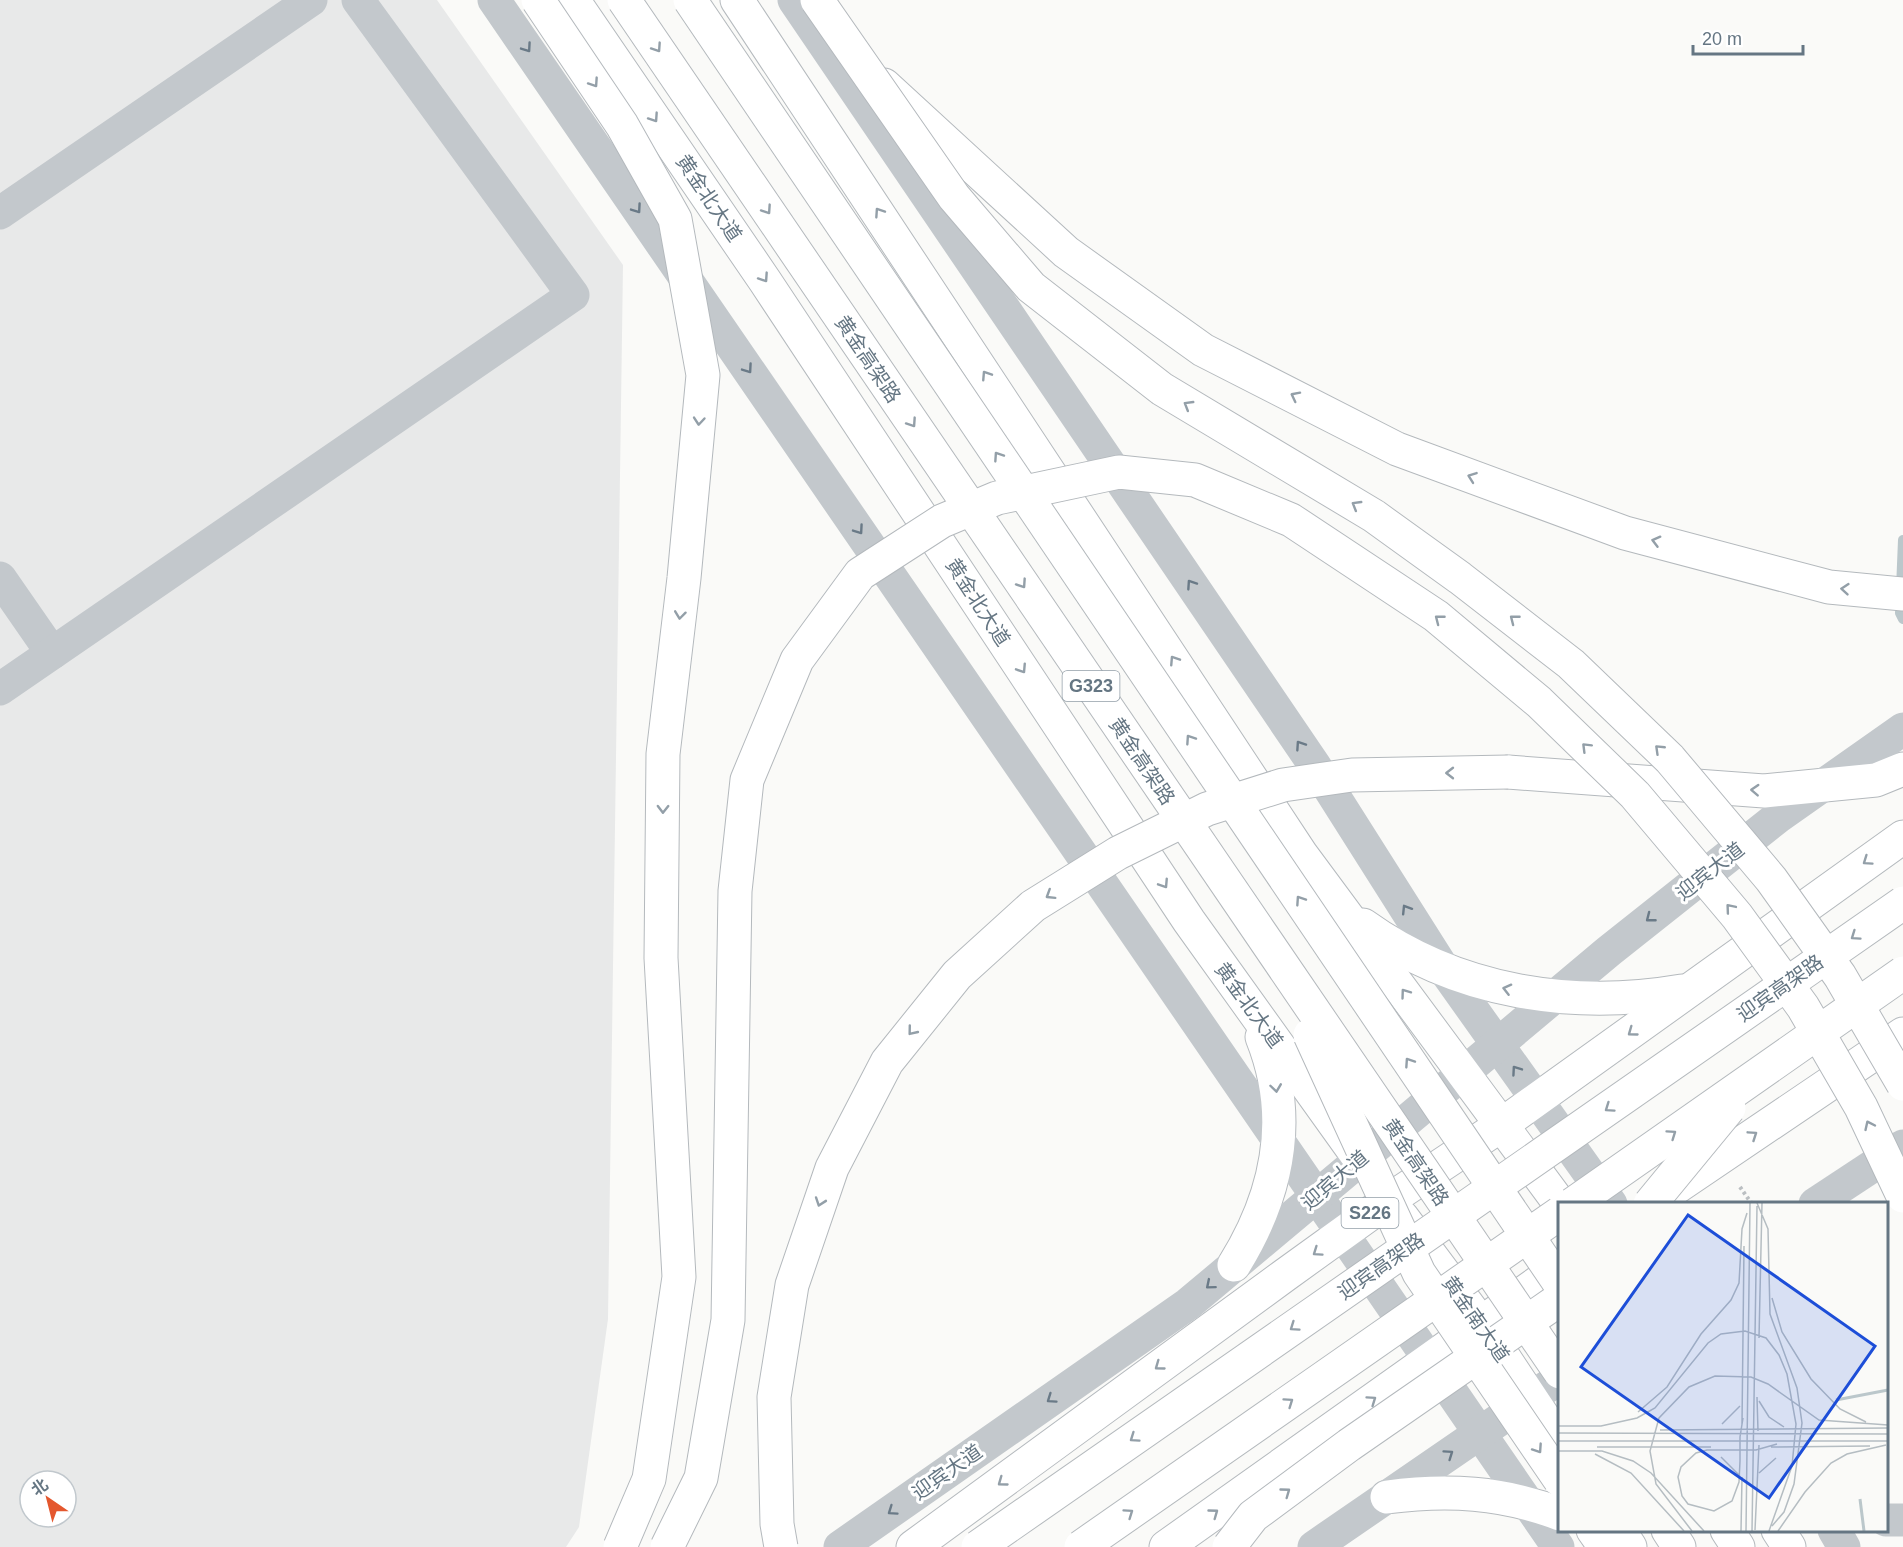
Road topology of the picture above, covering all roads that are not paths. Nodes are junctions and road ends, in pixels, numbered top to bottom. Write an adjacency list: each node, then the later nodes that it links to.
1 (311, 0): 12 (street)
2 (358, 0): 15 (street)
3 (494, 0): 35 (street, one-way to 35)
4 (538, 0): 71 (main road, one-way to 71, bridge)
5 (573, 0): 26 (main road, 黄金北大道, one-way to 26)
6 (624, 0): 22 (main road, 黄金高架路 / G323, one-way to 22, bridge)
7 (690, 0): 51 (main road, G323, one-way to 7, bridge)
8 (737, 0): 21 (main road, one-way to 8)
9 (794, 0): 23 (street, one-way to 9)
10 (817, 0): 11 (main road, bridge)
11 (864, 66): 14 (main road, one-way to 11, bridge); 32 (main road, one-way to 11, bridge)
12 (0, 213)
13 (0, 578): 15 (street)
14 (1903, 594)
15 (52, 653): 16 (street)
16 (0, 689)
17 (1903, 729): 27 (street, 迎宾大道, one-way to 27)
18 (1903, 769): 73 (main road, one-way to 73, bridge)
19 (1903, 837): 25 (main road, 迎宾大道 / S226, one-way to 25)
20 (1903, 903): 76 (main road, 迎宾高架路, one-way to 76, bridge)
21 (1342, 909): 23 (main road); 30 (main road, one-way to 21)
22 (1274, 954): 55 (main road, 黄金高架路 / G323, bridge); 60 (main road, one-way to 60, bridge)
23 (1445, 970): 27 (main road, one-way to 23); 29 (street)
24 (1903, 973): 31 (main road, bridge)
25 (1690, 989): 27 (main road); 33 (main road, 迎宾大道 / S226, one-way to 33)
26 (1242, 994): 35 (main road, one-way to 35); 37 (main road, 黄金北大道)
27 (1554, 997): 29 (street, 迎宾大道)
28 (1903, 1034): 45 (main road, one-way to 28)
29 (1498, 1044): 30 (street, 迎宾大道); 33 (street, one-way to 29)
30 (1462, 1073): 34 (main road); 37 (street, 迎宾大道)
31 (1758, 1074): 42 (main road, one-way to 31, bridge); 44 (main road, bridge)
32 (1903, 1084)
33 (1537, 1100): 34 (main road, 迎宾大道 / S226); 43 (street)
34 (1500, 1126): 40 (main road, 迎宾大道 / S226); 41 (main road)
35 (1278, 1139): 38 (street); 49 (main road)
36 (1903, 1146): 46 (street)
37 (1360, 1160): 38 (street, 迎宾大道); 40 (main road, 黄金北大道)
38 (1317, 1195): 48 (street); 49 (street, 迎宾大道)
39 (1903, 1196): 72 (main road, one-way to 72, bridge)
40 (1389, 1200): 48 (main road, 迎宾大道 / S226); 53 (main road, 黄金南大道)
41 (1558, 1202)
42 (1574, 1202)
43 (1610, 1202)
44 (1652, 1202)
45 (1652, 1202)
46 (1817, 1202)
47 (1558, 1214): 77 (main road, one-way to 47, bridge)
48 (1343, 1233): 54 (street); 75 (main road, 迎宾大道 / S226, one-way to 75)
49 (1234, 1265): 74 (street, 迎宾大道, one-way to 74)
50 (1558, 1269): 53 (main road)
51 (1558, 1281)
52 (1558, 1300): 79 (main road, one-way to 52, bridge)
53 (1481, 1323): 54 (main road); 57 (main road, 黄金南大道)
54 (1430, 1359): 58 (street); 78 (main road, one-way to 54)
55 (1558, 1369)
56 (1558, 1379): 57 (street)
57 (1531, 1398): 58 (street); 59 (main road, 黄金南大道)
58 (1480, 1433): 61 (street, one-way to 58); 62 (street)
59 (1558, 1439)
60 (1558, 1477)
61 (1387, 1497): 62 (main road); 80 (street)
62 (1528, 1503): 63 (main road); 81 (street)
63 (1558, 1513)
64 (1595, 1532): 82 (main road)
65 (1597, 1532): 83 (main road)
66 (1620, 1532): 84 (main road)
67 (1669, 1532): 85 (main road)
68 (1727, 1532): 86 (main road)
69 (1779, 1532): 87 (main road)
70 (1835, 1532): 88 (street)
71 (620, 1547)
72 (667, 1547)
73 (781, 1547)
74 (840, 1547)
75 (913, 1547)
76 (978, 1547)
77 (1081, 1547)
78 (1166, 1547)
79 (1229, 1547)
80 (1314, 1547)
81 (1557, 1547)
82 (1605, 1547)
83 (1621, 1547)
84 (1630, 1547)
85 (1679, 1547)
86 (1738, 1547)
87 (1789, 1547)
88 (1844, 1547)

